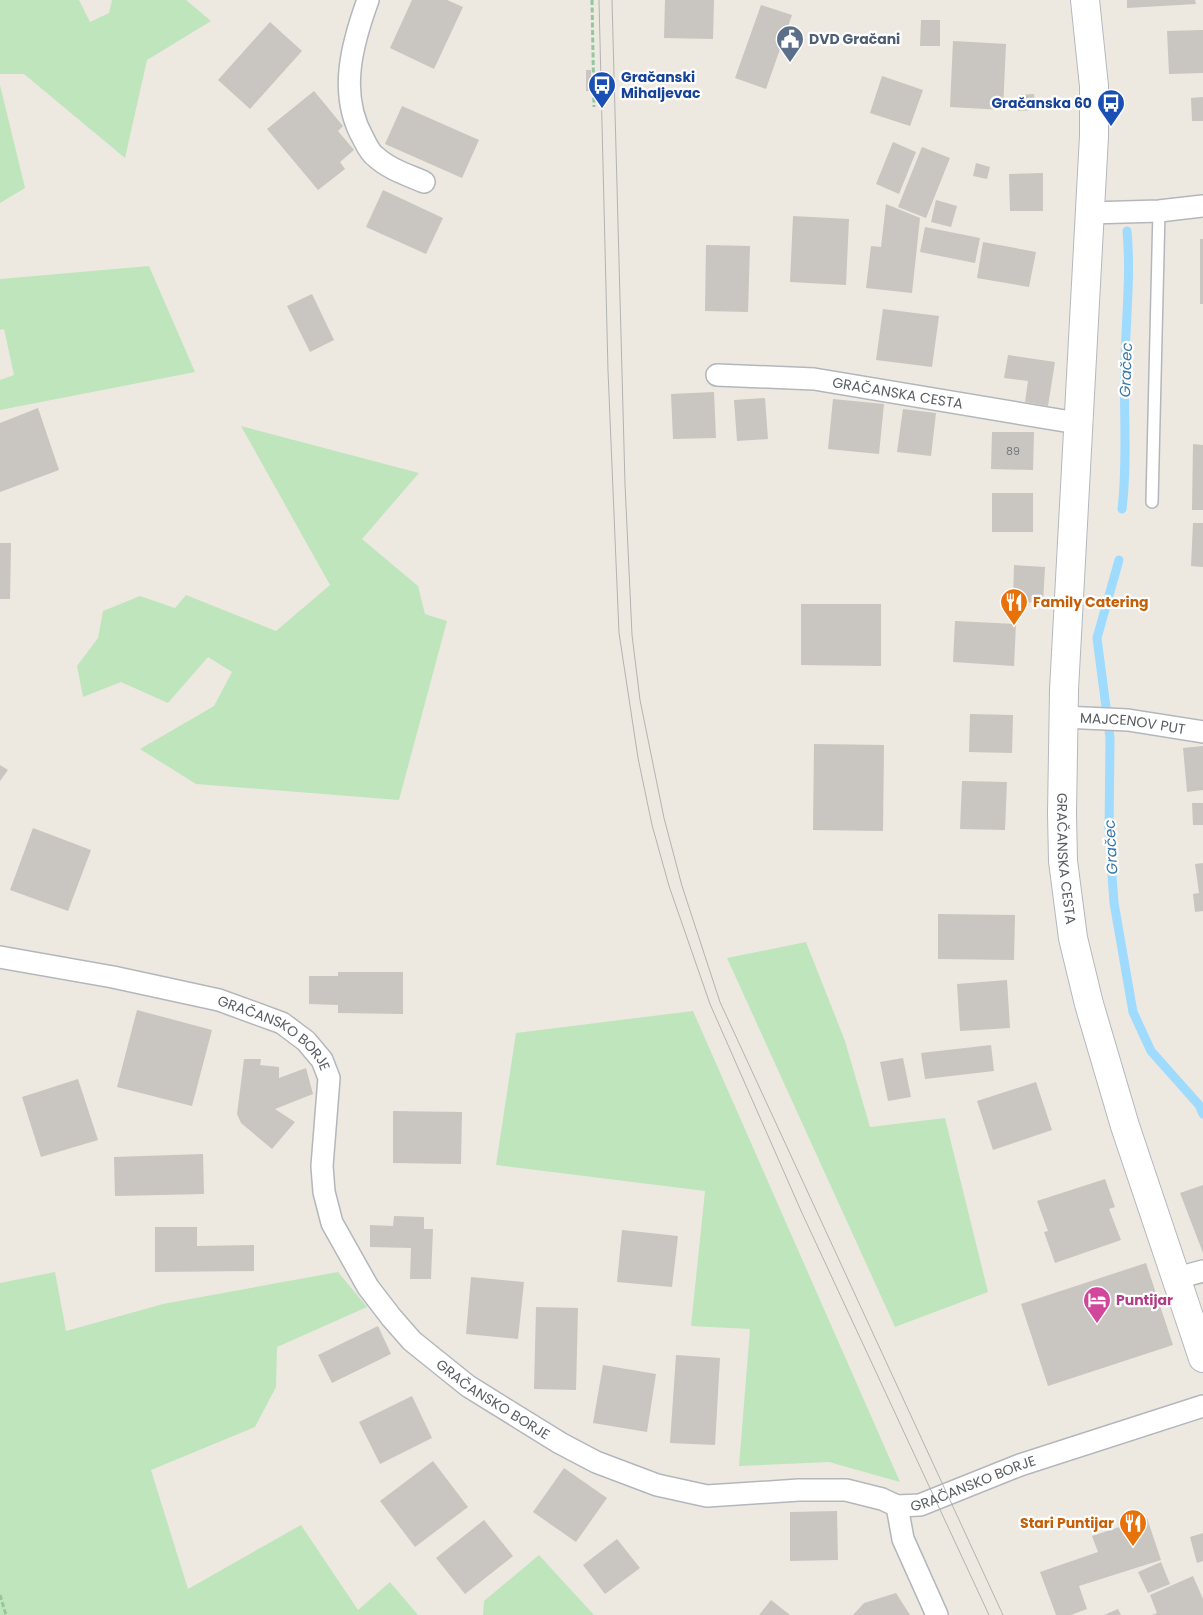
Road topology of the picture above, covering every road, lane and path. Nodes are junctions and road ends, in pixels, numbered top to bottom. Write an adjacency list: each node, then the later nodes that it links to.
1 (368, 0): 5 (street)
2 (592, 0): 4 (path)
3 (1085, 0): 8 (main road, GRAČANSKA CESTA)
4 (594, 107)
5 (424, 182)
6 (1203, 206): 7 (street)
7 (1159, 211): 8 (street); 11 (lane)
8 (1090, 213): 10 (main road, GRAČANSKA CESTA)
9 (717, 375): 10 (street, GRAČANSKA CESTA)
10 (1077, 423): 12 (main road, GRAČANSKA CESTA)
11 (1152, 502)
12 (1063, 717): 13 (street, MAJCENOV PUT); 15 (main road, GRAČANSKA CESTA)
13 (1203, 732)
14 (0, 957): 18 (street, GRAČANSKO BORJE)
15 (1190, 1275): 16 (main road, GRAČANSKA CESTA)
16 (1203, 1358)
17 (1203, 1406): 18 (street, GRAČANSKO BORJE)
18 (896, 1506): 21 (street)
19 (0, 1595): 20 (path)
20 (6, 1615)
21 (937, 1615)

